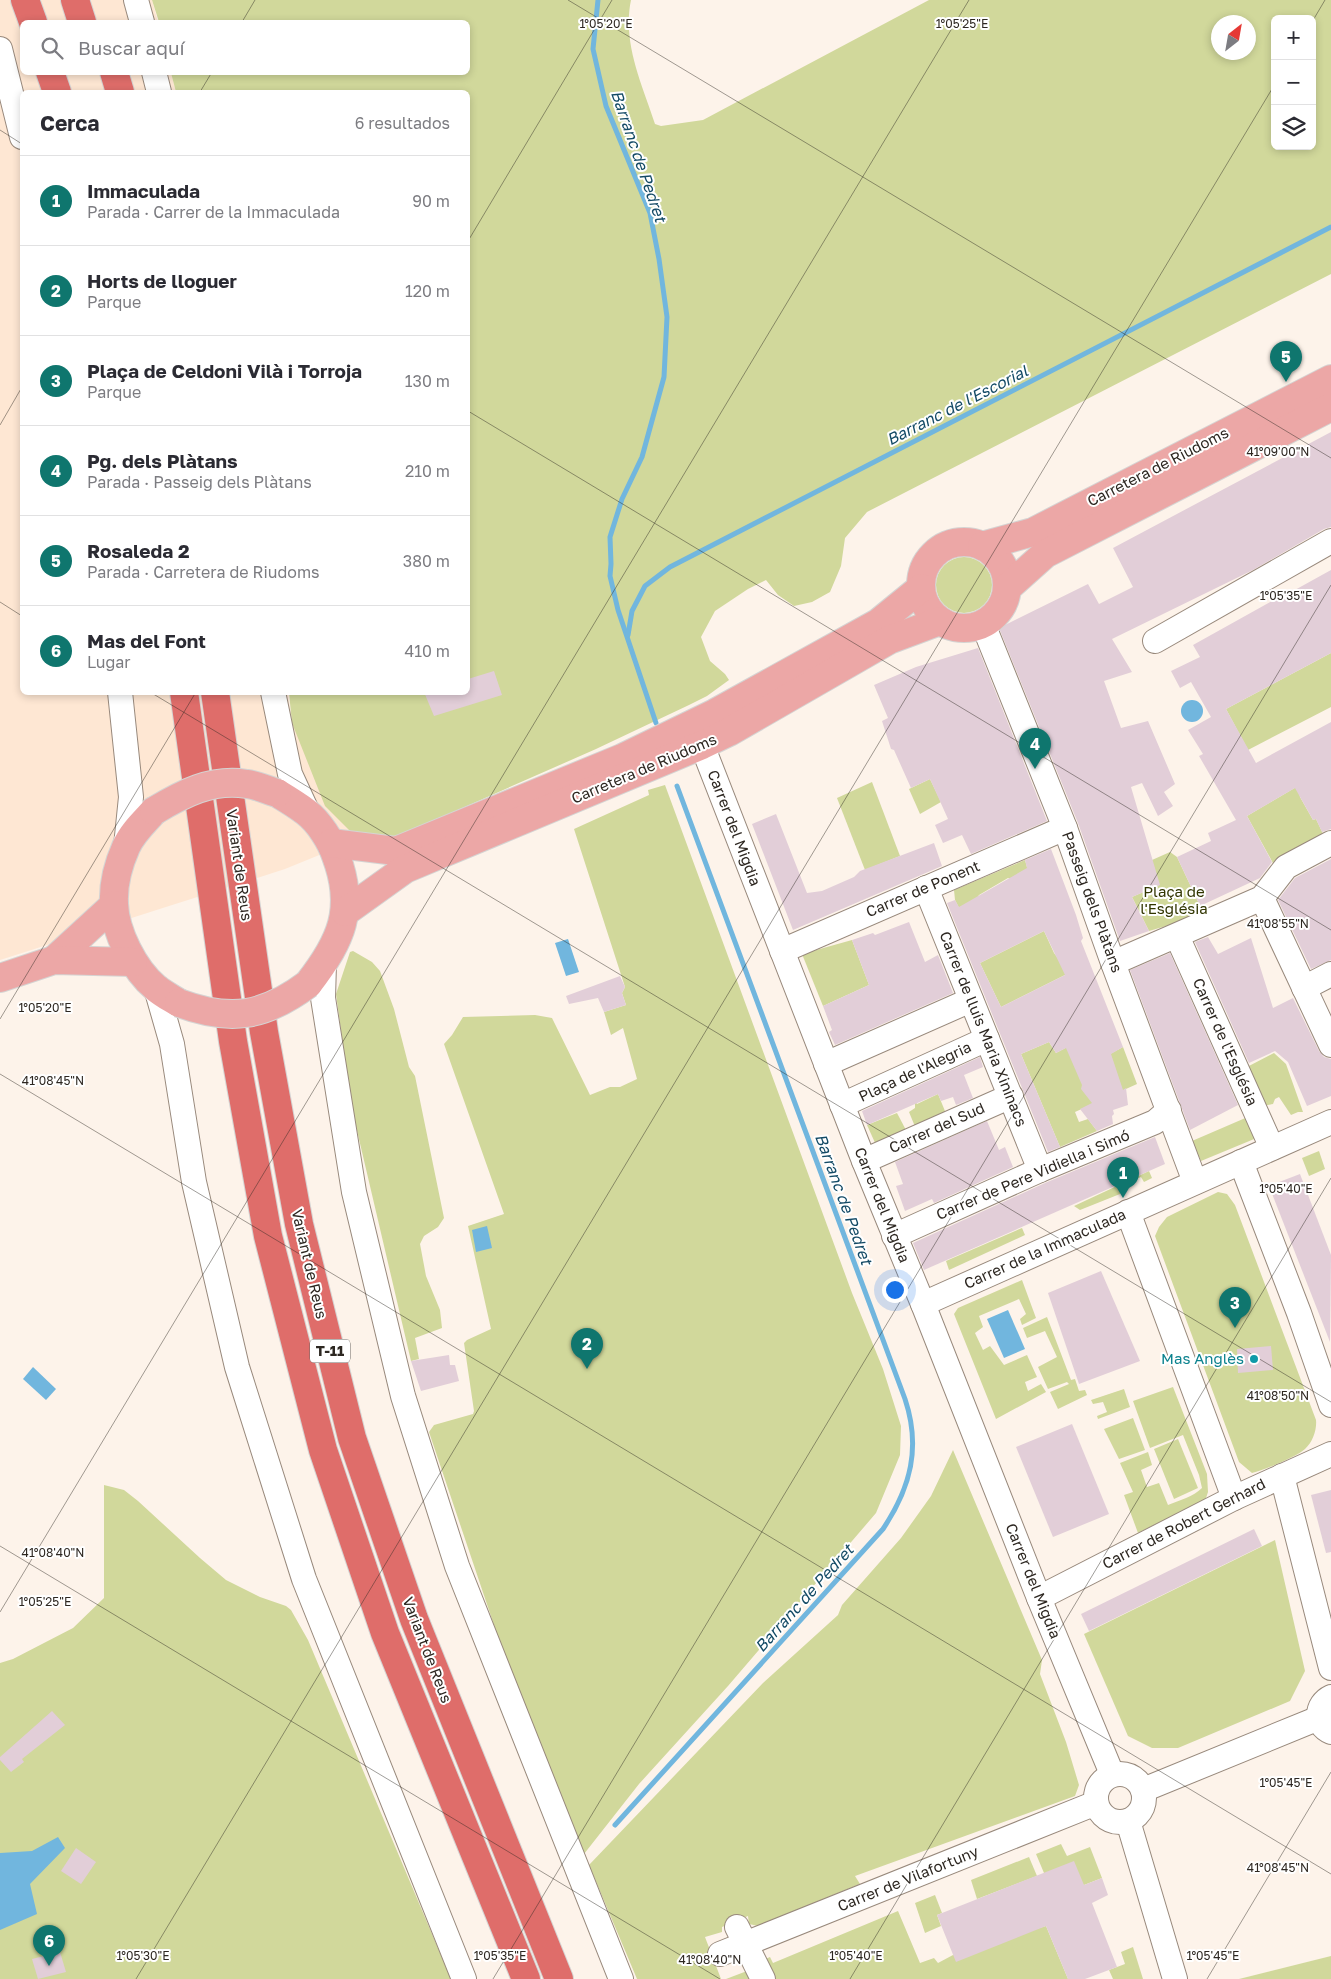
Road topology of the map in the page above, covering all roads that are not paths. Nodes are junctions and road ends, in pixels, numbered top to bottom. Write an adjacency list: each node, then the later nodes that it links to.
1 (25, 0): 6 (highway)
2 (42, 0): 7 (highway)
3 (75, 0): 8 (highway)
4 (95, 0): 9 (highway)
5 (136, 0): 10 (street)
6 (32, 20)
7 (48, 20)
8 (81, 20)
9 (100, 20)
10 (141, 20)
11 (0, 49): 22 (street)
12 (51, 75): 17 (highway)
13 (62, 75): 18 (highway)
14 (98, 75): 19 (highway)
15 (115, 75): 20 (highway)
16 (155, 75): 21 (street)
17 (56, 90)
18 (66, 90)
19 (102, 90)
20 (119, 90)
21 (158, 90)
22 (20, 129)
23 (1331, 378): 26 (main road, Carretera de Riudoms)
24 (1331, 407): 28 (main road, Carretera de Riudoms)
25 (1331, 541): 31 (street)
26 (982, 546): 27 (main road); 28 (main road)
27 (921, 588): 29 (main road); 39 (main road, Carretera de Riudoms)
28 (1007, 588): 30 (main road)
29 (940, 621): 30 (main road); 36 (main road, Carretera de Riudoms)
30 (983, 624): 38 (street, Passeig dels Plàtans)
31 (1155, 641)
32 (120, 695): 41 (street)
33 (184, 695): 87 (highway, Variant de Reus / T-11)
34 (214, 695): 88 (highway, Variant de Reus / T-11)
35 (273, 695): 37 (street)
36 (702, 745): 45 (main road, Carretera de Riudoms); 47 (street, Carrer del Migdia)
37 (308, 813): 39 (main road); 41 (main road, bridge)
38 (1065, 828): 42 (street, Carrer de Ponent); 50 (street, Passeig dels Plàtans)
39 (331, 843): 45 (main road)
40 (1331, 843): 43 (street)
41 (126, 846): 44 (main road)
42 (926, 888): 47 (street, Carrer de Ponent); 56 (street, Carrer de lluis Maria Xininacs)
43 (1262, 898): 46 (street); 55 (street)
44 (114, 905): 48 (main road); 49 (main road)
45 (345, 912): 51 (main road)
46 (1177, 936): 50 (street); 64 (street, Carrer de l'Església)
47 (782, 951): 59 (street, Carrer del Migdia)
48 (54, 960): 49 (main road); 53 (main road)
49 (133, 962): 54 (main road)
50 (1113, 963): 62 (street, Passeig dels Plàtans)
51 (316, 974): 54 (main road, bridge); 89 (street)
52 (1331, 974): 55 (street)
53 (0, 978)
54 (156, 988): 86 (street)
55 (1304, 988): 58 (street)
56 (971, 1000): 57 (street, Carrer de lluis Maria Xininacs); 59 (street)
57 (987, 1038): 60 (street, Carrer de lluis Maria Xininacs); 61 (street, Plaça de l'Alegria)
58 (1331, 1045)
59 (826, 1064): 61 (street, Carrer del Migdia)
60 (1011, 1096): 65 (street, Carrer del Sud); 67 (street, Carrer de lluis Maria Xininacs)
61 (842, 1105): 65 (street, Carrer del Migdia)
62 (1169, 1110): 67 (street, Carrer de Pere Vidiella i Simó); 68 (street, Passeig dels Plàtans)
63 (1331, 1122): 64 (street, Carrer de la Immaculada)
64 (1272, 1148): 66 (street, Carrer de la Immaculada)
65 (864, 1161): 70 (street, Carrer del Migdia)
66 (1240, 1162): 68 (street, Carrer de la Immaculada); 72 (street)
67 (1040, 1170): 70 (street, Carrer de Pere Vidiella i Simó)
68 (1195, 1182): 69 (street, Carrer de la Immaculada)
69 (1128, 1212): 71 (street, Carrer de la Immaculada); 75 (street)
70 (894, 1236): 71 (street, Carrer del Migdia)
71 (923, 1304): 76 (street, Carrer del Migdia)
72 (1331, 1405)
73 (1331, 1454): 74 (street, Carrer de Robert Gerhard)
74 (1282, 1476): 75 (street, Carrer de Robert Gerhard); 77 (street)
75 (1234, 1498): 76 (street, Carrer de Robert Gerhard)
76 (1039, 1598): 80 (street, Carrer del Migdia)
77 (1331, 1668)
78 (1331, 1697): 79 (street)
79 (1325, 1725): 81 (street)
80 (1112, 1774): 81 (street); 82 (street)
81 (1143, 1790): 83 (street)
82 (1096, 1803): 83 (street); 84 (street, Carrer de Vilafortuny)
83 (1128, 1821): 91 (street)
84 (742, 1935): 85 (street, Carrer de Vilafortuny); 90 (street)
85 (720, 1954)
86 (464, 1979)
87 (526, 1979)
88 (559, 1979)
89 (621, 1979)
90 (763, 1979)
91 (1175, 1979)

